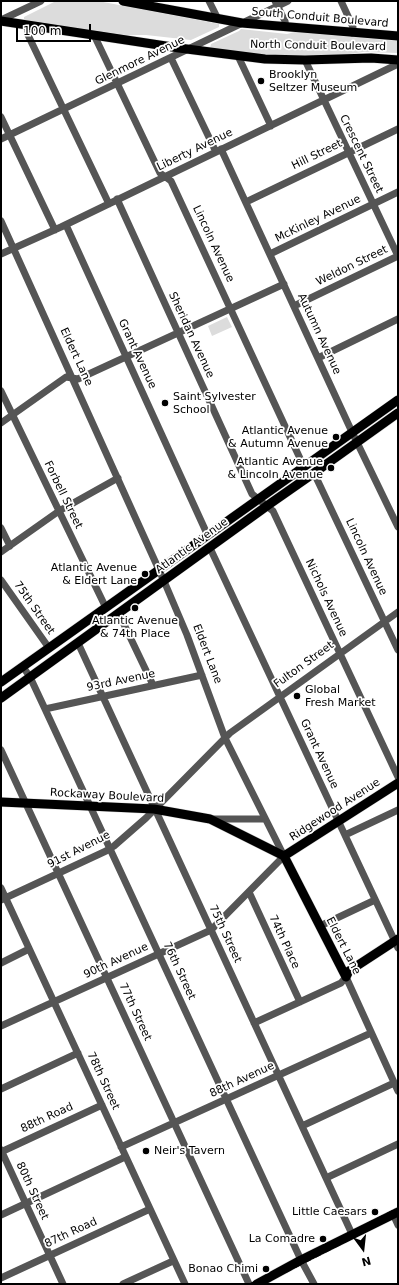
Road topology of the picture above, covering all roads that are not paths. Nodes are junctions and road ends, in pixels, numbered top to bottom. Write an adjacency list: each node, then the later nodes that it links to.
1 (41, 1): 9 (street)
2 (122, 1): 6 (main road, South Conduit Boulevard)
3 (209, 1): 8 (street)
4 (288, 1): 7 (street, Glenmore Avenue)
5 (341, 1): 13 (street)
6 (142, 3): 8 (main road, South Conduit Boulevard)
7 (277, 3): 10 (street, Glenmore Avenue); 12 (street)
8 (218, 19): 10 (main road, South Conduit Boulevard)
9 (1, 20): 11 (main road, North Conduit Boulevard)
10 (242, 23): 12 (main road, South Conduit Boulevard); 16 (street, Glenmore Avenue)
11 (28, 25): 14 (main road, North Conduit Boulevard); 24 (street)
12 (286, 27): 13 (main road, South Conduit Boulevard)
13 (352, 32): 15 (main road, South Conduit Boulevard)
14 (94, 35): 16 (main road, North Conduit Boulevard); 22 (street, Lincoln Avenue)
15 (398, 36)
16 (189, 49): 17 (main road, North Conduit Boulevard); 18 (street, Glenmore Avenue)
17 (238, 56): 19 (main road, North Conduit Boulevard); 26 (street)
18 (171, 58): 22 (street, Glenmore Avenue); 30 (street, Autumn Avenue)
19 (305, 60): 20 (main road, North Conduit Boulevard); 23 (street, Crescent Street)
20 (398, 60)
21 (398, 64): 23 (street, Liberty Avenue)
22 (117, 84): 24 (street, Glenmore Avenue); 32 (street, Lincoln Avenue)
23 (323, 100): 26 (street, Liberty Avenue); 31 (street, Crescent Street)
24 (64, 109): 28 (street, Glenmore Avenue); 36 (street)
25 (1, 117): 28 (street)
26 (271, 126): 30 (street, Liberty Avenue)
27 (398, 129): 31 (street, Hill Street)
28 (10, 135): 29 (street, Glenmore Avenue); 40 (street)
29 (1, 139)
30 (219, 150): 32 (street, Liberty Avenue); 35 (street, Autumn Avenue)
31 (348, 153): 35 (street, Hill Street); 37 (street, Crescent Street)
32 (165, 176): 34 (street, Liberty Avenue); 47 (street, Lincoln Avenue)
33 (398, 192): 37 (street, McKinley Avenue)
34 (117, 199): 36 (street, Liberty Avenue); 49 (street, Sheridan Avenue)
35 (246, 202): 43 (street, Autumn Avenue)
36 (109, 204): 39 (street, Liberty Avenue)
37 (373, 204): 43 (street, McKinley Avenue); 44 (street, Crescent Street)
38 (1, 221): 41 (street, Eldert Lane)
39 (66, 225): 40 (street, Liberty Avenue); 50 (street, Grant Avenue)
40 (55, 230): 41 (street, Liberty Avenue)
41 (13, 249): 42 (street, Liberty Avenue); 52 (street, Eldert Lane)
42 (1, 254)
43 (270, 254): 45 (street, Autumn Avenue)
44 (398, 256): 46 (street, Weldon Street)
45 (284, 284): 46 (street, Autumn Avenue); 47 (street)
46 (294, 306): 51 (street, Autumn Avenue)
47 (231, 309): 49 (street); 60 (street, Lincoln Avenue)
48 (398, 319): 51 (street)
49 (178, 333): 50 (street); 63 (street, Sheridan Avenue)
50 (126, 357): 52 (street); 68 (street, Grant Avenue)
51 (318, 358): 58 (street, Autumn Avenue)
52 (72, 378): 56 (street); 62 (street, Eldert Lane)
53 (1, 391): 56 (street, Forbell Street)
54 (398, 400): 58 (main road, Atlantic Avenue)
55 (398, 413): 59 (main road, Atlantic Avenue)
56 (12, 415): 57 (street); 65 (street, Forbell Street)
57 (1, 423)
58 (352, 432): 59 (street, Autumn Avenue); 60 (main road, Atlantic Avenue)
59 (358, 442): 61 (main road, Atlantic Avenue); 66 (street, Autumn Avenue)
60 (304, 467): 63 (main road, Atlantic Avenue)
61 (314, 473): 64 (main road, Atlantic Avenue); 78 (street, Lincoln Avenue)
62 (118, 478): 65 (street); 72 (street, Eldert Lane)
63 (258, 499): 64 (street, Nichols Avenue); 68 (main road, Atlantic Avenue)
64 (266, 506): 70 (main road, Atlantic Avenue); 82 (street, Nichols Avenue)
65 (59, 512): 69 (street); 75 (street, Forbell Street)
66 (398, 527)
67 (1, 528): 69 (street)
68 (208, 536): 72 (main road, Atlantic Avenue)
69 (10, 546): 71 (street)
70 (210, 548): 74 (main road, Atlantic Avenue); 90 (street, Grant Avenue)
71 (1, 552)
72 (159, 570): 74 (street, Eldert Lane); 75 (main road, Atlantic Avenue)
73 (1, 580): 80 (street, 75th Street)
74 (164, 581): 77 (main road, Atlantic Avenue); 84 (street, Eldert Lane)
75 (106, 608): 80 (main road, Atlantic Avenue)
76 (398, 612): 78 (street, Fulton Street)
77 (119, 614): 79 (main road, Atlantic Avenue); 87 (street)
78 (384, 621): 81 (street, Lincoln Avenue); 82 (street, Fulton Street)
79 (78, 643): 85 (main road, Atlantic Avenue); 89 (street, 75th Street)
80 (49, 648): 83 (main road, Atlantic Avenue)
81 (398, 650)
82 (340, 653): 90 (street, Fulton Street); 94 (street, Nichols Avenue)
83 (23, 667): 85 (street, 76th Street); 86 (main road, Atlantic Avenue)
84 (202, 675): 87 (street, 93rd Avenue); 92 (street, Eldert Lane)
85 (30, 677): 88 (main road, Atlantic Avenue); 91 (street, 76th Street)
86 (1, 683): 88 (street)
87 (153, 686): 89 (street, 93rd Avenue)
88 (4, 696)
89 (103, 696): 91 (street, 93rd Avenue); 99 (street, 75th Street)
90 (280, 696): 92 (street, Fulton Street); 103 (street, Grant Avenue)
91 (45, 709): 98 (street, 76th Street)
92 (225, 738): 99 (street, 91st Avenue); 102 (street, Eldert Lane)
93 (1, 750): 97 (street, 77th Street)
94 (398, 778)
95 (398, 783): 103 (main road, Ridgewood Avenue)
96 (1, 802): 97 (main road, Rockaway Boulevard)
97 (26, 804): 98 (main road, Rockaway Boulevard); 107 (street, 77th Street)
98 (91, 807): 99 (main road, Rockaway Boulevard); 105 (street, 76th Street)
99 (154, 809): 101 (main road, Rockaway Boulevard); 105 (street, 91st Avenue); 113 (street, 75th Street)
100 (398, 810): 104 (street)
101 (210, 819): 102 (street, Rockaway Boulevard); 106 (main road, Rockaway Boulevard)
102 (265, 819): 106 (street, Eldert Lane)
103 (339, 822): 104 (street, Grant Avenue); 106 (main road, Ridgewood Avenue)
104 (345, 835): 111 (street, Grant Avenue)
105 (110, 849): 107 (street, 91st Avenue); 116 (street, 76th Street)
106 (284, 856): 109 (street, 90th Avenue); 112 (main road, Eldert Lane)
107 (59, 873): 110 (street, 91st Avenue); 118 (street, 77th Street)
108 (1, 888): 110 (street, 78th Street)
109 (249, 892): 113 (street, 90th Avenue); 121 (street, 74th Place)
110 (3, 899): 115 (street, 78th Street)
111 (375, 900): 112 (street); 114 (street, Grant Avenue)
112 (320, 926): 119 (main road, Eldert Lane)
113 (211, 930): 116 (street, 90th Avenue); 122 (street, 75th Street)
114 (397, 943): 119 (main road)
115 (29, 949): 117 (street); 120 (street, 78th Street)
116 (159, 953): 118 (street, 90th Avenue); 130 (street, 76th Street)
117 (1, 962)
118 (107, 977): 120 (street, 90th Avenue); 132 (street, 77th Street)
119 (346, 977): 121 (street); 124 (street, Eldert Lane)
120 (54, 1002): 123 (street, 90th Avenue); 125 (street, 78th Street)
121 (300, 1002): 122 (street)
122 (254, 1022): 126 (street, 75th Street)
123 (1, 1026)
124 (371, 1033): 126 (street, 88th Avenue); 127 (street, Eldert Lane)
125 (78, 1053): 128 (street); 131 (street, 78th Street)
126 (278, 1076): 130 (street, 88th Avenue); 133 (street, 75th Street)
127 (394, 1083): 129 (street, Eldert Lane); 133 (street)
128 (1, 1089)
129 (398, 1091)
130 (226, 1100): 132 (street, 88th Avenue); 146 (street, 76th Street)
131 (102, 1105): 135 (street, 78th Street); 136 (street, 88th Road)
132 (174, 1124): 135 (street, 88th Avenue); 152 (street, 77th Street)
133 (302, 1126): 138 (street, 75th Street)
134 (398, 1144): 138 (street)
135 (121, 1147): 137 (street, 78th Street)
136 (1, 1151): 139 (street, 80th Street)
137 (125, 1156): 139 (street); 140 (street, 78th Street)
138 (326, 1178): 144 (street, 75th Street)
139 (25, 1203): 142 (street); 145 (street, 80th Street)
140 (150, 1209): 145 (street, 87th Road); 147 (street, 78th Street)
141 (395, 1213): 143 (street); 144 (main road)
142 (1, 1215)
143 (398, 1225)
144 (352, 1234): 146 (main road)
145 (50, 1255): 148 (street, 87th Road); 149 (street, 80th Street)
146 (301, 1260): 153 (main road); 154 (street, 76th Street)
147 (174, 1261): 150 (street); 151 (street, 78th Street)
148 (1, 1278)
149 (63, 1284)
150 (123, 1284)
151 (185, 1284)
152 (248, 1284)
153 (257, 1284)
154 (314, 1284)

